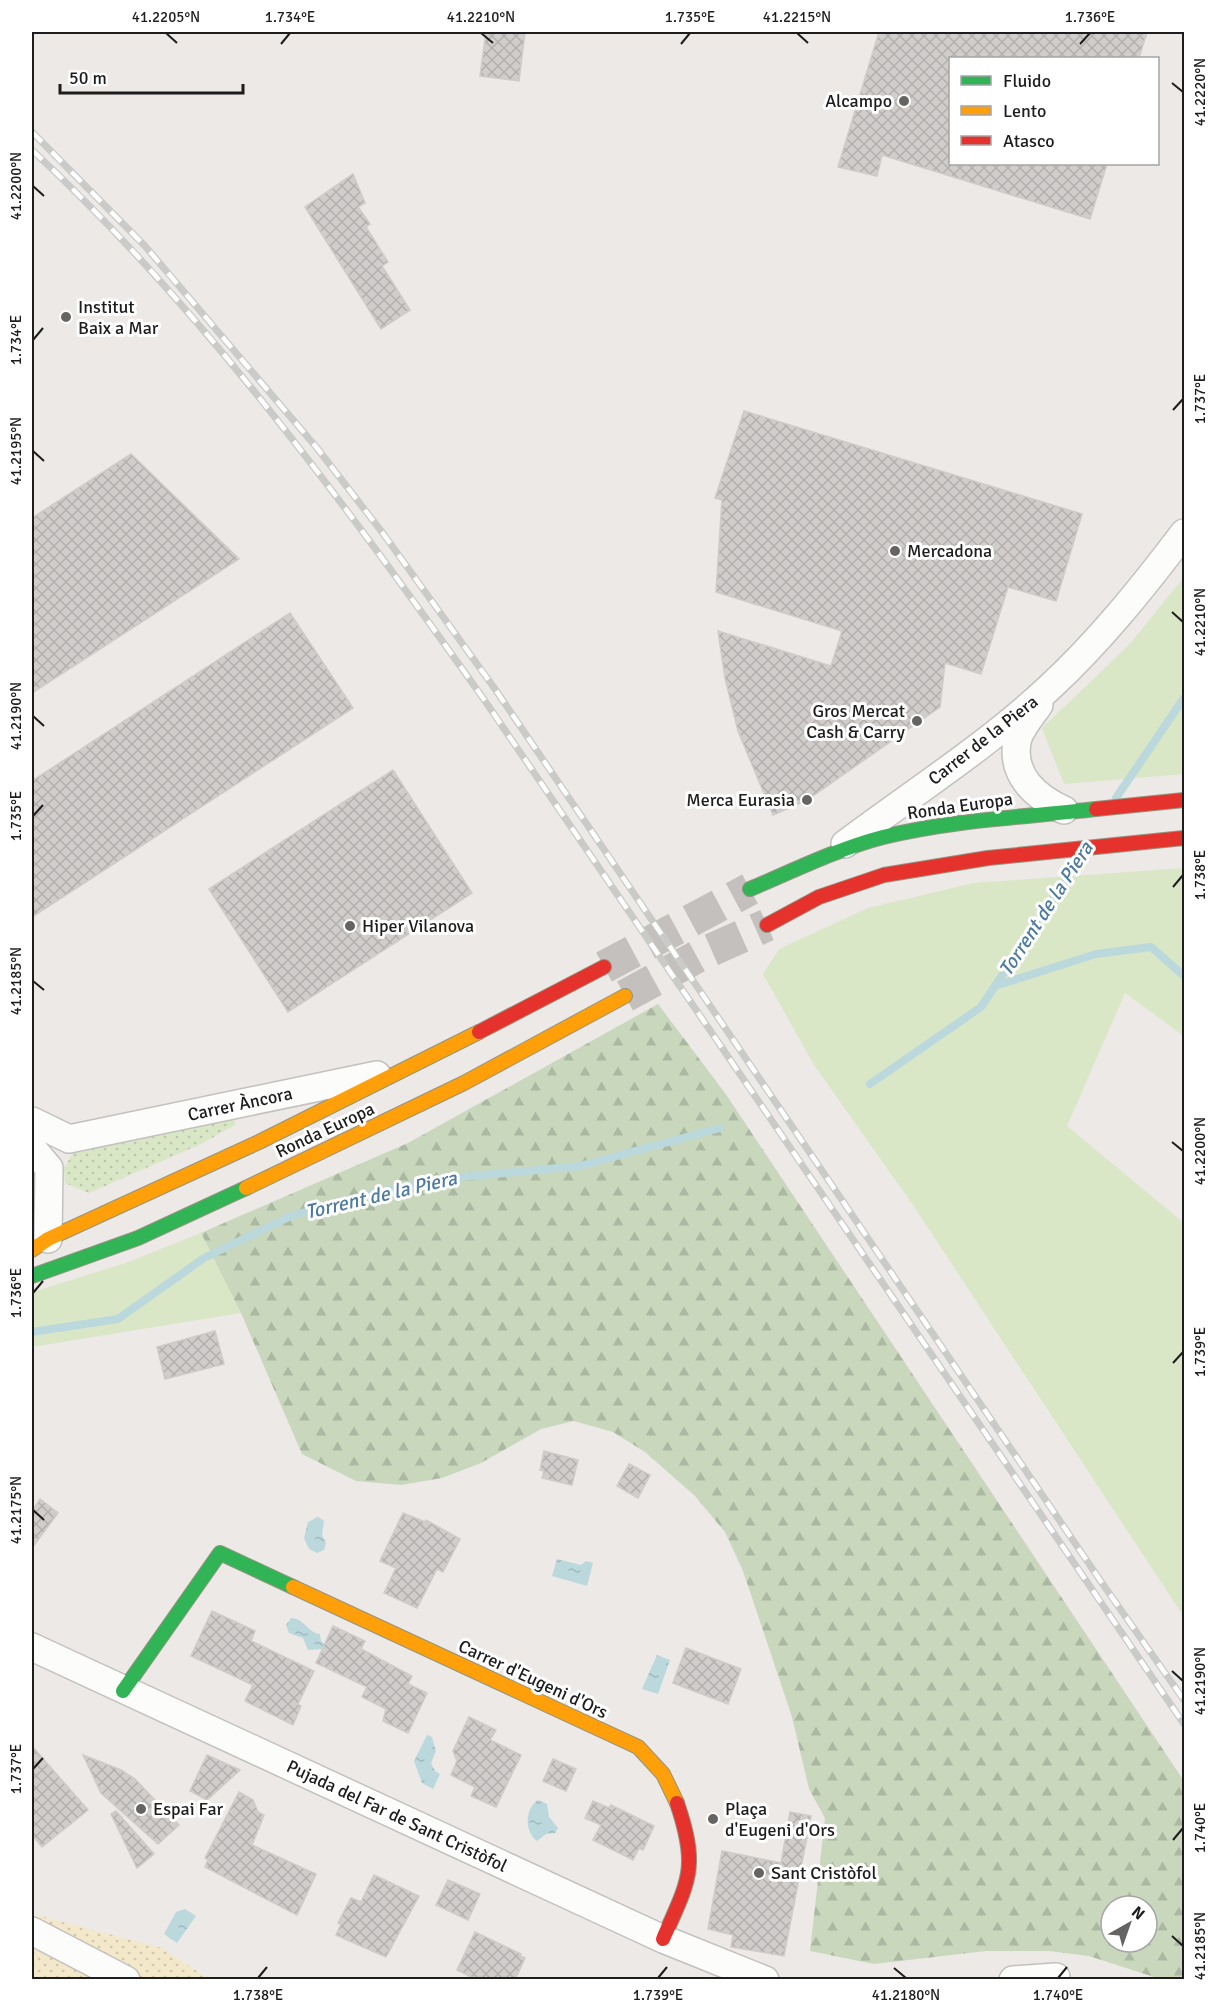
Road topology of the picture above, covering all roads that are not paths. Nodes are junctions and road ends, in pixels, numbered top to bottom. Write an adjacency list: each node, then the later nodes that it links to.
1 (1185, 533): 2 (street, Carrer de la Piera)
2 (1049, 688): 4 (street, Carrer de la Piera); 6 (street, Carrer de la Piera)
3 (1182, 800): 4 (street, Ronda Europa)
4 (1068, 811): 6 (street, Ronda Europa)
5 (1185, 838): 8 (street)
6 (830, 855): 7 (street, Ronda Europa)
7 (750, 889)
8 (767, 925)
9 (603, 967): 11 (street, Ronda Europa)
10 (625, 996): 17 (street, Ronda Europa)
11 (410, 1068): 13 (street, Carrer Àncora); 16 (street, Ronda Europa)
12 (32, 1120): 13 (street)
13 (69, 1139): 15 (street)
14 (32, 1148): 15 (street)
15 (49, 1168): 16 (street)
16 (40, 1244)
17 (32, 1276)
18 (32, 1647): 19 (street, Pujada del Far de Sant Cristòfol)
19 (123, 1691): 21 (street, Pujada del Far de Sant Cristòfol); 21 (street, Carrer d'Eugeni d'Ors)
20 (32, 1931): 23 (street)
21 (663, 1939): 24 (street, Pujada del Far de Sant Cristòfol)
22 (1056, 1977): 25 (street)
23 (126, 1980)
24 (765, 1980)
25 (1013, 1980)

